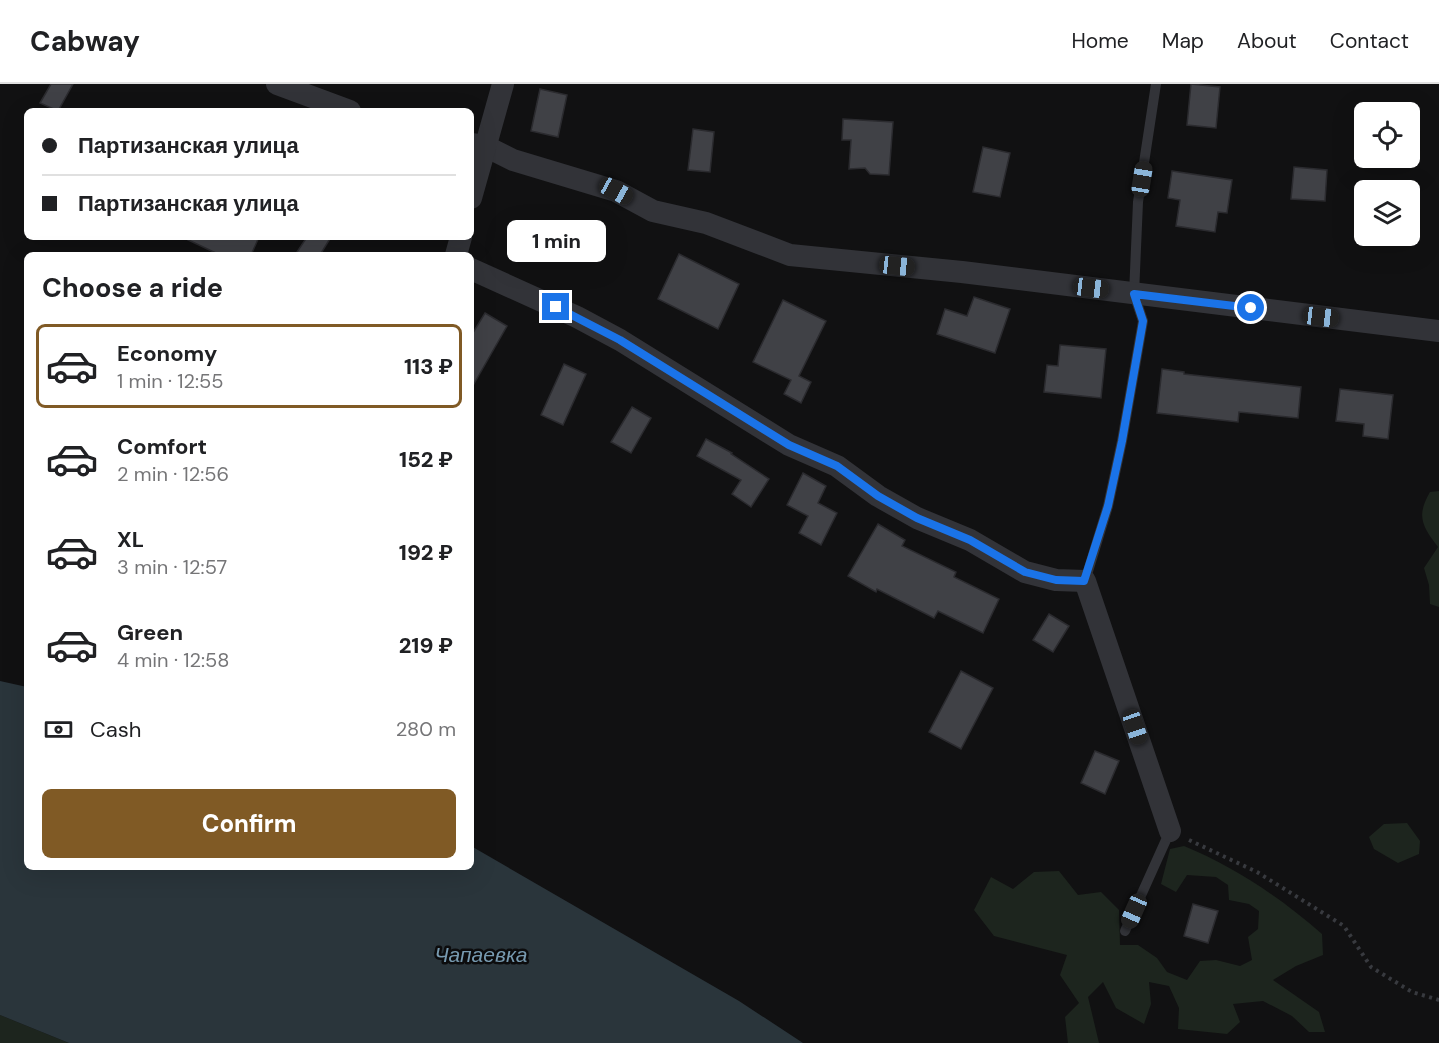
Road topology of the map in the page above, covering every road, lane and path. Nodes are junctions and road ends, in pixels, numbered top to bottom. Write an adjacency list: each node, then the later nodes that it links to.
1 (277, 84): 4 (street)
2 (503, 84): 5 (street)
3 (1156, 84): 8 (lane)
4 (342, 108)
5 (478, 145): 6 (street); 8 (street)
6 (474, 175)
7 (474, 270): 10 (street)
8 (1134, 294): 9 (street); 10 (lane)
9 (1439, 331)
10 (1084, 581): 11 (street)
11 (1170, 831): 12 (lane); 13 (path)
12 (1125, 931)
13 (1439, 1000)

